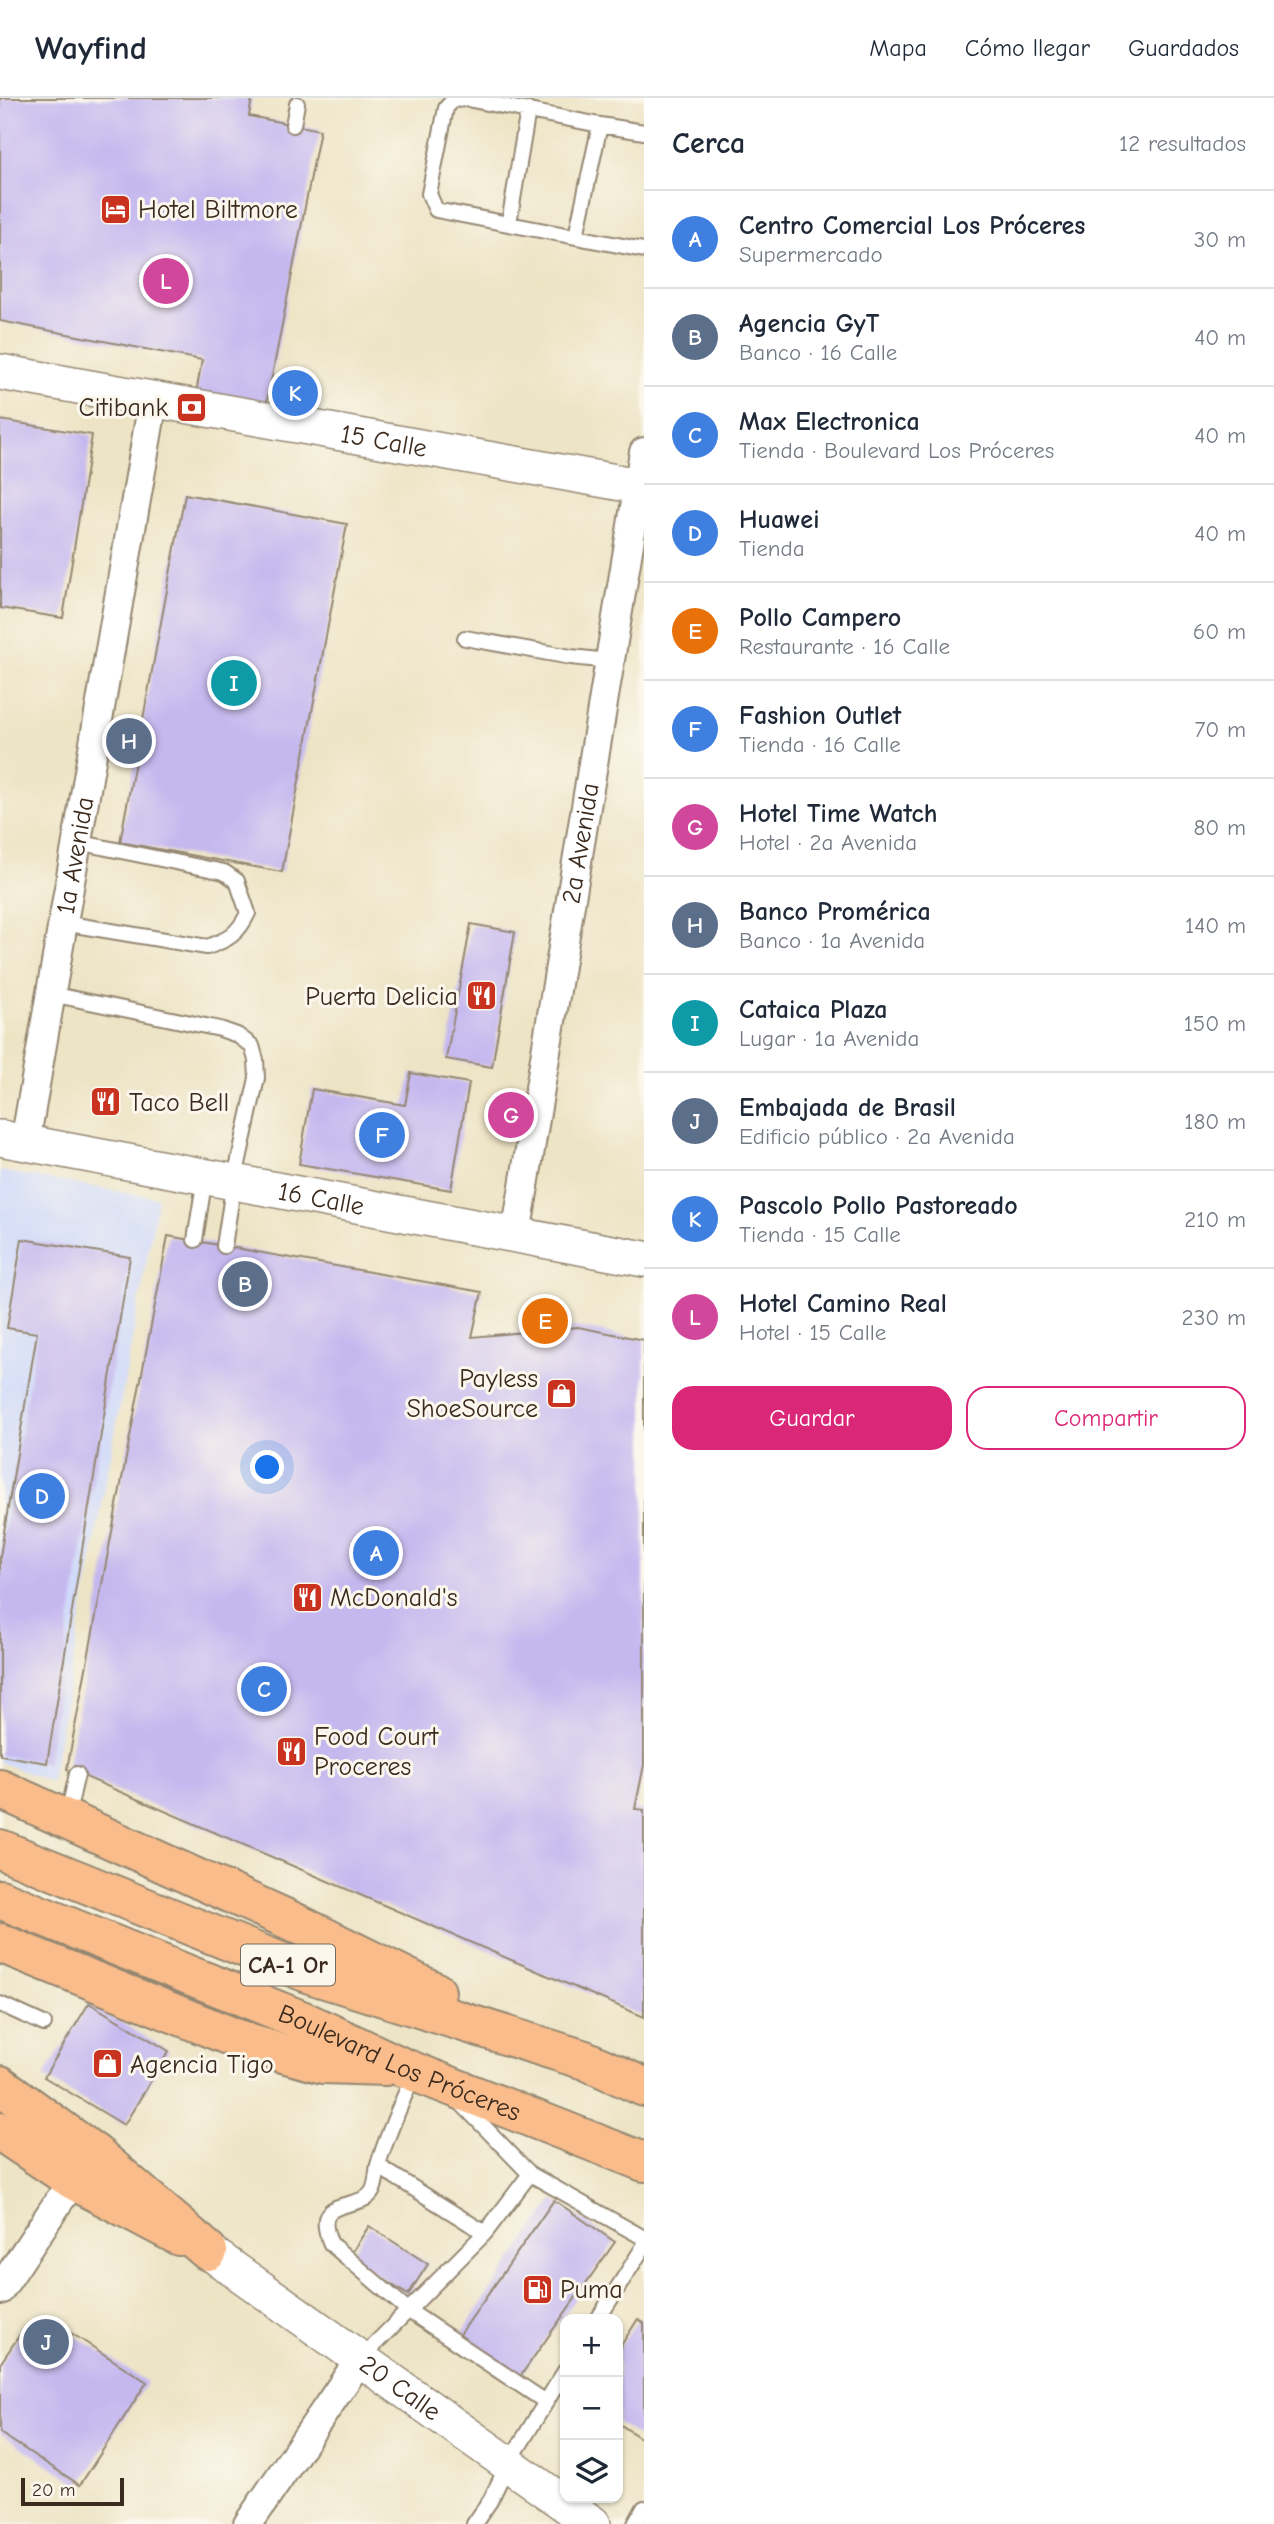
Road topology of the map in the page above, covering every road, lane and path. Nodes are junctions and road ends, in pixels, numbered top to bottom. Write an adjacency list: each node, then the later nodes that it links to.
1 (297, 104): 3 (lane)
2 (528, 110): 4 (lane); 6 (lane); 6 (lane)
3 (293, 125)
4 (600, 125): 5 (lane); 7 (lane)
5 (644, 132)
6 (509, 223): 7 (lane)
7 (576, 236): 8 (lane)
8 (644, 250)
9 (0, 372): 10 (street, 15 Calle)
10 (153, 401): 12 (street, 15 Calle); 15 (street, 1a Avenida)
11 (644, 453): 12 (street, 2a Avenida)
12 (641, 487): 14 (street, 2a Avenida)
13 (465, 638): 14 (lane)
14 (609, 661): 20 (street, 2a Avenida)
15 (77, 842): 16 (street, 1a Avenida); 16 (lane)
16 (63, 923): 17 (street, 1a Avenida)
17 (51, 993): 18 (street, 1a Avenida); 19 (lane)
18 (13, 1140): 19 (street, 16 Calle)
19 (220, 1179): 20 (street, 16 Calle); 21 (lane); 22 (lane)
20 (516, 1235): 23 (street, 16 Calle)
21 (195, 1240)
22 (224, 1246)
23 (644, 1259)
24 (77, 1774): 26 (lane)
25 (0, 1789): 26 (main road)
26 (67, 1819): 32 (main road)
27 (0, 1849): 32 (main road, Boulevard Los Próceres / CA-1 Or)
28 (0, 1899): 33 (main road, Boulevard Los Próceres / CA-1 Or)
29 (0, 1943): 33 (main road)
30 (0, 2004): 31 (lane)
31 (44, 2024)
32 (585, 2060): 35 (main road, Boulevard Los Próceres / CA-1 Or)
33 (419, 2074): 37 (main road, Boulevard Los Próceres / CA-1 Or); 38 (lane); 39 (lane)
34 (0, 2085): 44 (main road)
35 (644, 2087)
36 (0, 2131): 40 (main road)
37 (644, 2162)
38 (378, 2166): 41 (lane); 46 (lane)
39 (530, 2174): 41 (lane); 42 (lane)
40 (73, 2180): 44 (main road); 45 (street)
41 (485, 2233): 46 (lane)
42 (644, 2238)
43 (644, 2246): 47 (lane)
44 (208, 2251): 48 (street, 20 Calle)
45 (2, 2284)
46 (409, 2311): 48 (lane); 50 (lane)
47 (601, 2314)
48 (360, 2359): 51 (street, 20 Calle); 54 (street)
49 (561, 2377): 50 (lane)
50 (546, 2402): 51 (lane)
51 (508, 2464): 53 (street, 20 Calle); 55 (lane)
52 (644, 2508): 56 (lane)
53 (582, 2521)
54 (248, 2524)
55 (474, 2524)
56 (635, 2524)

